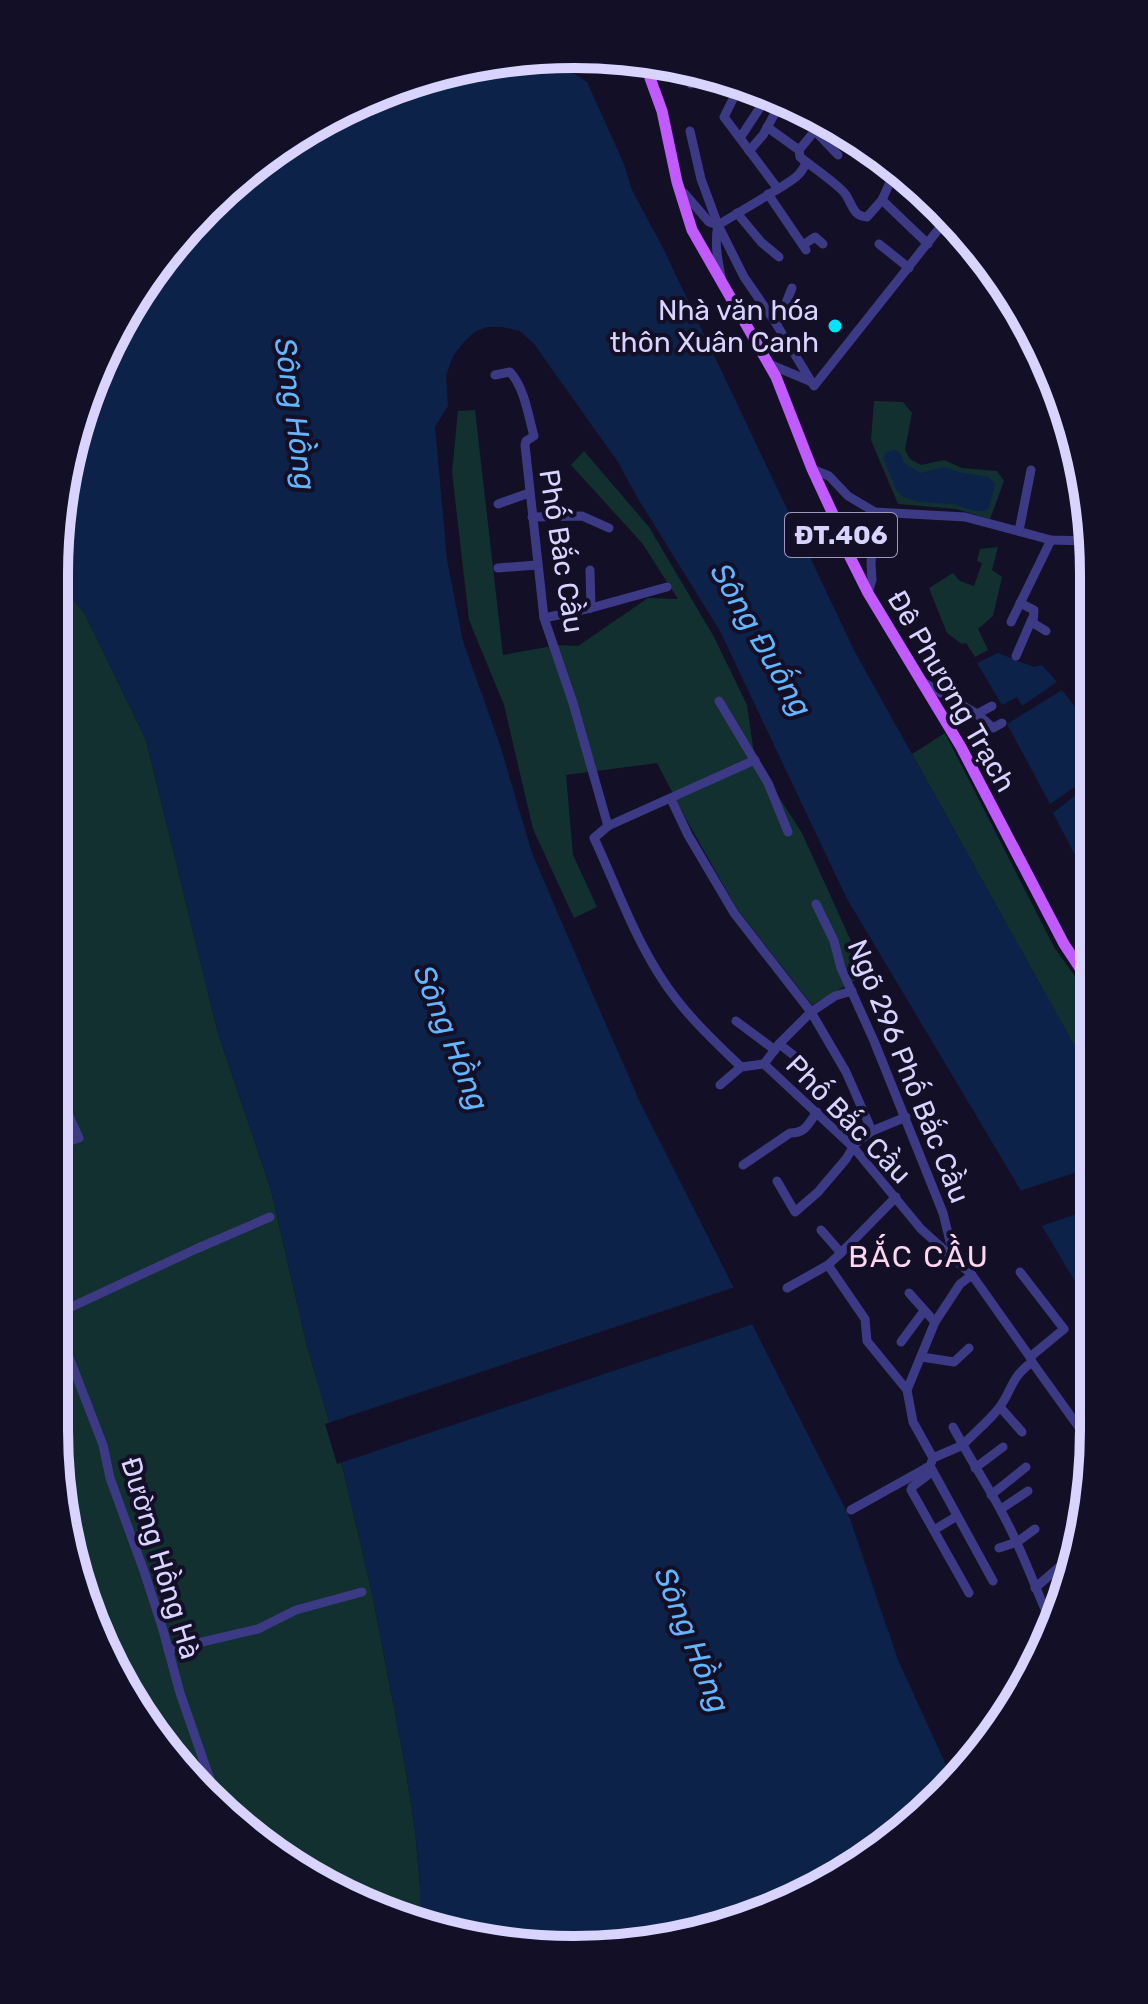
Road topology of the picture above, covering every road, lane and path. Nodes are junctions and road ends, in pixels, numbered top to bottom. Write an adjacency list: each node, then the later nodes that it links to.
1 (649, 74): 15 (main road, Đê Phương Trạch / ĐT.406)
2 (735, 94): 9 (street)
3 (762, 105): 9 (street)
4 (780, 112): 6 (street)
5 (808, 125): 8 (street)
6 (767, 127): 10 (street); 11 (street)
7 (690, 131): 19 (street)
8 (815, 131): 10 (street); 12 (street)
9 (740, 138): 11 (street)
10 (799, 150): 13 (street)
11 (749, 151): 16 (street)
12 (838, 155)
13 (806, 162): 16 (street); 17 (street)
14 (891, 180): 17 (street)
15 (677, 182): 19 (street); 26 (main road, Đê Phương Trạch / ĐT.406)
16 (773, 192): 18 (street); 21 (street)
17 (882, 200): 23 (street)
18 (737, 213): 19 (street); 24 (street)
19 (718, 225): 26 (street); 28 (street)
20 (941, 226): 23 (street)
21 (823, 244)
22 (879, 244): 25 (street)
23 (928, 244): 25 (street)
24 (779, 257)
25 (909, 268): 31 (street)
26 (722, 282): 29 (main road, Đê Phương Trạch / ĐT.406)
27 (792, 288): 28 (street)
28 (777, 325): 31 (street)
29 (769, 364): 31 (street); 32 (main road, Đê Phương Trạch / ĐT.406)
30 (495, 375): 34 (street, Phố Bắc Cầu)
31 (812, 382)
32 (812, 469): 36 (street); 46 (main road, Đê Phương Trạch / ĐT.406)
33 (1031, 470): 39 (street)
34 (529, 493): 35 (street); 37 (street, Phố Bắc Cầu)
35 (498, 504)
36 (875, 512): 39 (street); 46 (street)
37 (532, 517): 38 (street); 42 (street, Phố Bắc Cầu)
38 (609, 528)
39 (1019, 531): 40 (street)
40 (1051, 540): 41 (street); 47 (street)
41 (1079, 541)
42 (537, 565): 43 (street); 49 (street, Phố Bắc Cầu)
43 (498, 568)
44 (590, 570): 48 (street)
45 (667, 587): 48 (street)
46 (868, 593): 54 (main road, Đê Phương Trạch / ĐT.406)
47 (1020, 603): 50 (street); 51 (street)
48 (591, 608): 49 (street)
49 (544, 618): 61 (street, Phố Bắc Cầu)
50 (1032, 619): 52 (street); 53 (street)
51 (1011, 622)
52 (1046, 631)
53 (1016, 656)
54 (921, 681): 57 (street); 64 (main road, Đê Phương Trạch / ĐT.406)
55 (719, 701): 59 (street)
56 (992, 706): 57 (street)
57 (977, 714): 58 (street)
58 (1002, 723)
59 (755, 760): 60 (street); 62 (street)
60 (671, 799): 61 (street); 66 (street)
61 (608, 826): 70 (street, Phố Bắc Cầu)
62 (788, 832)
63 (816, 904): 65 (street, Ngõ 296 Phố Bắc Cầu)
64 (1080, 968)
65 (852, 991): 66 (street); 75 (street, Ngõ 296 Phố Bắc Cầu)
66 (811, 1012): 68 (street); 76 (street)
67 (736, 1021): 68 (street)
68 (777, 1047): 69 (street); 71 (street)
69 (764, 1064): 70 (street, Phố Bắc Cầu); 73 (street, Phố Bắc Cầu)
70 (741, 1067): 72 (street)
71 (813, 1070)
72 (720, 1085)
73 (817, 1112): 78 (street, Phố Bắc Cầu); 79 (street)
74 (68, 1113): 77 (street)
75 (906, 1117): 76 (street); 85 (street, Ngõ 296 Phố Bắc Cầu)
76 (872, 1131): 78 (street)
77 (68, 1142)
78 (854, 1148): 80 (street); 81 (street, Phố Bắc Cầu)
79 (743, 1165)
80 (777, 1181)
81 (896, 1197): 84 (street); 85 (street, Phố Bắc Cầu)
82 (270, 1217): 91 (street)
83 (821, 1230): 84 (street)
84 (841, 1253): 86 (street)
85 (954, 1258): 88 (street, Phố Bắc Cầu)
86 (828, 1265): 89 (street); 99 (street)
87 (1020, 1272): 98 (street)
88 (972, 1275): 93 (street); 98 (street, Phố Bắc Cầu)
89 (787, 1288)
90 (909, 1293): 92 (street)
91 (68, 1310)
92 (924, 1311): 93 (street); 94 (street)
93 (935, 1322): 97 (street)
94 (901, 1342)
95 (969, 1348): 97 (street)
96 (68, 1354): 124 (street, Đường Hồng Hà)
97 (922, 1357): 99 (street)
98 (1031, 1360): 100 (street); 102 (street, Phố Bắc Cầu)
99 (907, 1390): 106 (street)
100 (1000, 1407): 103 (street); 104 (street)
101 (953, 1427): 104 (street)
102 (1080, 1429)
103 (1022, 1432)
104 (963, 1445): 106 (street); 108 (street)
105 (1003, 1447): 108 (street)
106 (930, 1464): 112 (street); 113 (street); 115 (street)
107 (1026, 1467): 110 (street)
108 (975, 1468): 110 (street)
109 (1028, 1491): 111 (street)
110 (991, 1495): 111 (street)
111 (1001, 1509): 116 (street)
112 (851, 1510)
113 (957, 1516): 115 (street); 119 (street)
114 (1035, 1529): 116 (street)
115 (934, 1530): 122 (street)
116 (1017, 1542): 117 (street); 120 (street)
117 (999, 1548)
118 (1062, 1565): 120 (street)
119 (993, 1581)
120 (1035, 1588): 123 (street)
121 (362, 1592): 124 (street)
122 (969, 1593)
123 (1046, 1611)
124 (168, 1650): 125 (street, Đường Hồng Hà)
125 (211, 1783)

